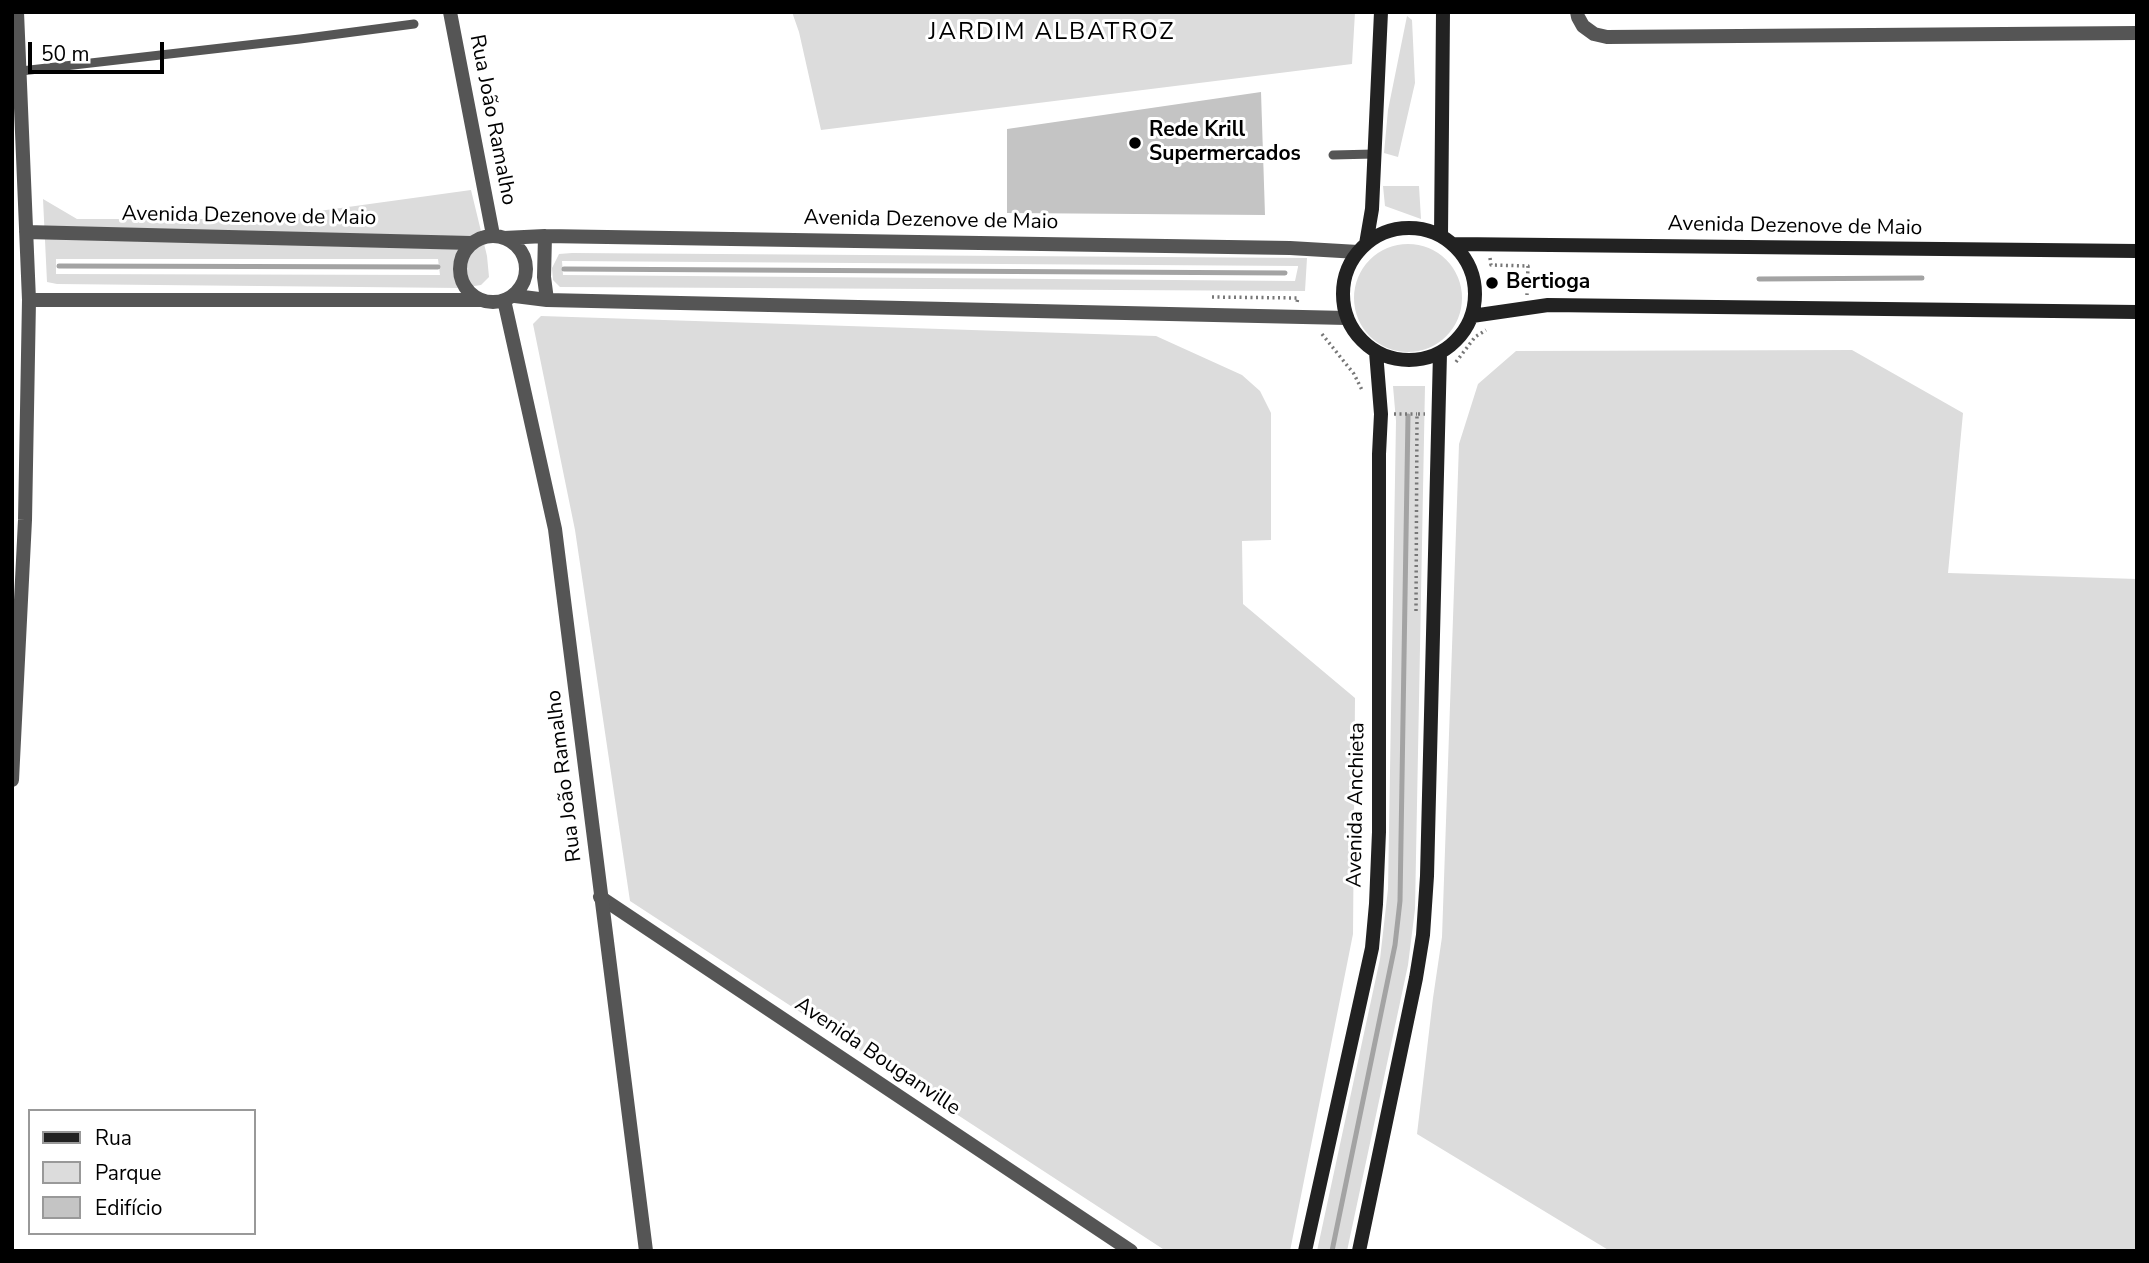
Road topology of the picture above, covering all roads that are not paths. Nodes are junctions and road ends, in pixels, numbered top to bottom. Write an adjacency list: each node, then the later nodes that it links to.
1 (17, 12): 8 (street)
2 (450, 12): 13 (street, Rua João Ramalho)
3 (1381, 12): 9 (main road)
4 (1443, 12): 14 (main road)
5 (1577, 12): 7 (street)
6 (414, 23): 8 (lane)
7 (2137, 33)
8 (21, 71): 11 (street)
9 (1374, 154): 10 (lane); 16 (main road)
10 (1333, 155)
11 (26, 232): 15 (street, Avenida Dezenove de Maio); 19 (street)
12 (545, 236): 13 (street, Avenida Dezenove de Maio); 16 (street, Avenida Dezenove de Maio); 21 (street)
13 (498, 237): 15 (street); 18 (street)
14 (1447, 240): 16 (main road); 17 (main road, Avenida Dezenove de Maio); 23 (main road)
15 (471, 243): 20 (street)
16 (1362, 248): 24 (main road)
17 (2137, 251)
18 (509, 298): 20 (street); 21 (street); 28 (street, Rua João Ramalho)
19 (29, 300): 20 (street); 27 (street)
20 (481, 300)
21 (547, 300): 24 (street)
22 (2137, 312): 23 (main road)
23 (1472, 316): 26 (main road)
24 (1347, 318): 25 (main road)
25 (1376, 352): 26 (main road); 31 (main road, Avenida Anchieta)
26 (1440, 353): 32 (main road)
27 (12, 780)
28 (600, 897): 29 (street, Rua João Ramalho); 30 (street, Avenida Bouganville)
29 (646, 1251)
30 (1131, 1251)
31 (1305, 1251)
32 (1359, 1251)

